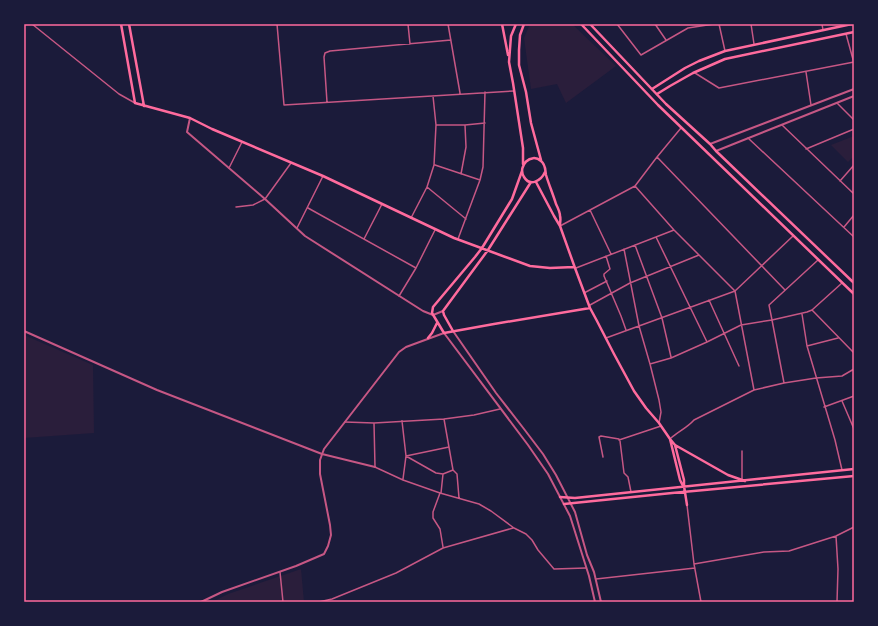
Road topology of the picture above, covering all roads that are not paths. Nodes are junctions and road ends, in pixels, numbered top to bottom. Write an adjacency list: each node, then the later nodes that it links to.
1 (32, 24): 42 (street)
2 (122, 24): 42 (main road)
3 (129, 24): 44 (main road)
4 (278, 24): 41 (street)
5 (408, 24): 26 (street)
6 (448, 24): 24 (street)
7 (502, 24): 29 (main road)
8 (516, 24): 29 (main road)
9 (524, 24): 60 (main road)
10 (581, 24): 52 (main road)
11 (590, 24): 33 (main road)
12 (617, 24): 25 (street)
13 (654, 24): 25 (street)
14 (687, 24): 20 (street)
15 (714, 24): 20 (street)
16 (719, 24): 28 (street)
17 (751, 24): 27 (street)
18 (822, 24): 21 (street)
19 (852, 24): 21 (main road)
20 (688, 28): 25 (street)
21 (823, 30): 27 (main road)
22 (854, 32): 23 (main road)
23 (846, 34): 30 (street); 32 (main road)
24 (451, 40): 26 (street); 37 (street)
25 (666, 40)
26 (410, 44): 41 (street)
27 (754, 45): 28 (main road)
28 (725, 51): 33 (main road)
29 (509, 62): 35 (main road)
30 (854, 62): 31 (street)
31 (806, 72): 32 (street); 45 (street)
32 (693, 73): 38 (main road)
33 (652, 89): 38 (main road)
34 (854, 90): 45 (street)
35 (514, 91): 36 (street); 62 (main road)
36 (485, 92): 37 (street); 48 (street)
37 (460, 94): 39 (street)
38 (657, 94): 56 (main road)
39 (433, 96): 41 (street); 51 (street)
40 (854, 96): 43 (street)
41 (327, 102)
42 (135, 103): 44 (main road)
43 (836, 103): 47 (street); 50 (street)
44 (144, 106): 46 (main road)
45 (811, 106): 56 (street)
46 (190, 118): 55 (main road); 65 (street)
47 (854, 120)
48 (485, 124): 49 (street); 70 (street)
49 (465, 125): 51 (street); 68 (street)
50 (782, 125): 54 (street); 57 (street)
51 (436, 126): 63 (street)
52 (681, 128): 59 (street); 90 (main road)
53 (854, 129): 57 (street)
54 (748, 138): 58 (street); 86 (street)
55 (242, 142): 61 (main road); 65 (street)
56 (710, 144): 58 (main road)
57 (806, 149): 71 (street)
58 (716, 151): 111 (main road)
59 (657, 157): 74 (street); 104 (street)
60 (540, 160): 62 (main road); 67 (main road)
61 (292, 163): 69 (main road); 77 (street)
62 (523, 164): 66 (main road)
63 (434, 165): 68 (street); 75 (street)
64 (854, 165): 71 (street)
65 (229, 168): 77 (street)
66 (522, 170): 72 (main road); 96 (main road)
67 (545, 172): 73 (main road); 85 (main road)
68 (461, 174): 70 (street)
69 (323, 176): 78 (main road); 80 (street)
70 (480, 180): 84 (street)
71 (840, 181): 76 (street)
72 (531, 182): 73 (main road); 98 (main road)
73 (536, 182): 85 (main road)
74 (635, 186): 81 (street); 89 (street)
75 (427, 187): 83 (street); 84 (street)
76 (854, 194)
77 (265, 199): 79 (street); 87 (street)
78 (382, 204): 83 (main road); 93 (street)
79 (236, 207)
80 (308, 208): 87 (street); 93 (street)
81 (590, 210): 85 (street); 99 (street)
82 (854, 215): 86 (street)
83 (412, 218): 88 (main road)
84 (466, 219): 94 (street)
85 (560, 226): 106 (main road)
86 (843, 228): 92 (street)
87 (297, 229): 117 (street)
88 (436, 229): 94 (main road); 105 (street)
89 (674, 230): 91 (street); 100 (street)
90 (793, 236): 102 (main road); 104 (street)
91 (656, 237): 95 (street); 103 (street)
92 (854, 238)
93 (364, 239): 105 (street)
94 (458, 239): 96 (main road)
95 (635, 245): 97 (street); 107 (street)
96 (482, 248): 98 (main road); 124 (main road)
97 (624, 249): 99 (street); 109 (street)
98 (488, 250): 106 (main road); 122 (main road)
99 (611, 254): 101 (street)
100 (699, 255): 103 (street); 113 (street)
101 (606, 256): 106 (street); 108 (street)
102 (818, 260): 110 (main road); 112 (street)
103 (669, 266): 107 (street); 120 (street)
104 (762, 266): 112 (street); 113 (street)
105 (416, 268): 117 (street)
106 (574, 268): 114 (main road)
107 (646, 276): 109 (street); 125 (street)
108 (607, 281): 114 (street); 115 (street)
109 (630, 283): 115 (street); 129 (street)
110 (842, 283): 116 (main road); 121 (street)
111 (854, 283)
112 (785, 290): 126 (street)
113 (735, 291): 118 (street); 128 (street)
114 (584, 293): 119 (main road)
115 (612, 293): 119 (street); 132 (street)
116 (854, 294)
117 (399, 296): 124 (street)
118 (708, 300): 120 (street); 134 (street)
119 (589, 307): 131 (main road); 137 (main road)
120 (690, 308): 125 (street); 138 (street)
121 (812, 310): 123 (street); 135 (street)
122 (443, 311): 124 (street); 131 (main road)
123 (802, 313): 126 (street); 139 (street)
124 (433, 316): 127 (main road)
125 (662, 318): 129 (street); 141 (street)
126 (772, 320): 128 (street); 146 (street)
127 (437, 322): 133 (main road); 136 (main road)
128 (741, 325): 134 (street); 147 (street)
129 (639, 326): 132 (street); 142 (street)
130 (24, 331): 163 (street)
131 (453, 331): 133 (main road); 179 (street)
132 (627, 331): 137 (street)
133 (444, 333): 136 (street); 151 (street)
134 (724, 334): 138 (street); 143 (street)
135 (838, 337): 139 (street); 140 (street)
136 (428, 338): 153 (street)
137 (606, 338): 156 (main road)
138 (707, 342): 141 (street)
139 (807, 346): 145 (street)
140 (854, 353)
141 (671, 358): 142 (street)
142 (650, 364): 156 (street)
143 (739, 366)
144 (854, 369): 145 (street)
145 (816, 378): 146 (street); 150 (street)
146 (784, 383): 147 (street)
147 (754, 390): 158 (street)
148 (854, 396): 149 (street)
149 (842, 401): 150 (street); 157 (street)
150 (824, 407): 169 (street)
151 (500, 409): 152 (street); 178 (street)
152 (444, 419): 154 (street); 161 (street)
153 (345, 422): 155 (street); 163 (street)
154 (402, 422): 155 (street); 164 (street)
155 (374, 423): 166 (street)
156 (660, 425): 158 (main road); 159 (street)
157 (854, 429)
158 (670, 439): 160 (main road); 174 (main road)
159 (619, 440): 165 (street); 175 (street)
160 (675, 445): 173 (main road); 174 (main road)
161 (449, 447): 164 (street); 168 (street)
162 (742, 451): 173 (street)
163 (322, 454): 166 (street); 191 (street)
164 (406, 456): 170 (street); 172 (street)
165 (603, 457)
166 (375, 467): 172 (street)
167 (854, 469): 169 (main road)
168 (453, 470): 170 (street); 180 (street)
169 (842, 470): 173 (main road)
170 (443, 474): 177 (street)
171 (854, 476): 176 (main road)
172 (403, 480): 177 (street)
173 (743, 480): 174 (main road)
174 (684, 486): 175 (main road); 176 (main road)
175 (631, 492): 179 (main road)
176 (685, 492): 182 (main road); 183 (main road)
177 (441, 493): 180 (street); 187 (street)
178 (560, 497): 179 (main road); 181 (street)
179 (567, 497): 182 (street)
180 (459, 498): 185 (street)
181 (564, 504): 182 (main road); 189 (street)
182 (570, 504): 192 (street)
183 (687, 505): 188 (street)
184 (854, 527): 186 (street)
185 (514, 528): 187 (street); 189 (street)
186 (836, 536): 188 (street); 199 (street)
187 (443, 548): 195 (street)
188 (694, 564): 190 (street)
189 (586, 568): 196 (street)
190 (695, 568): 192 (street); 198 (street)
191 (280, 572): 193 (street); 194 (street)
192 (595, 579): 197 (street)
193 (201, 602)
194 (283, 602)
195 (319, 602)
196 (595, 602)
197 (601, 602)
198 (702, 602)
199 (837, 602)

